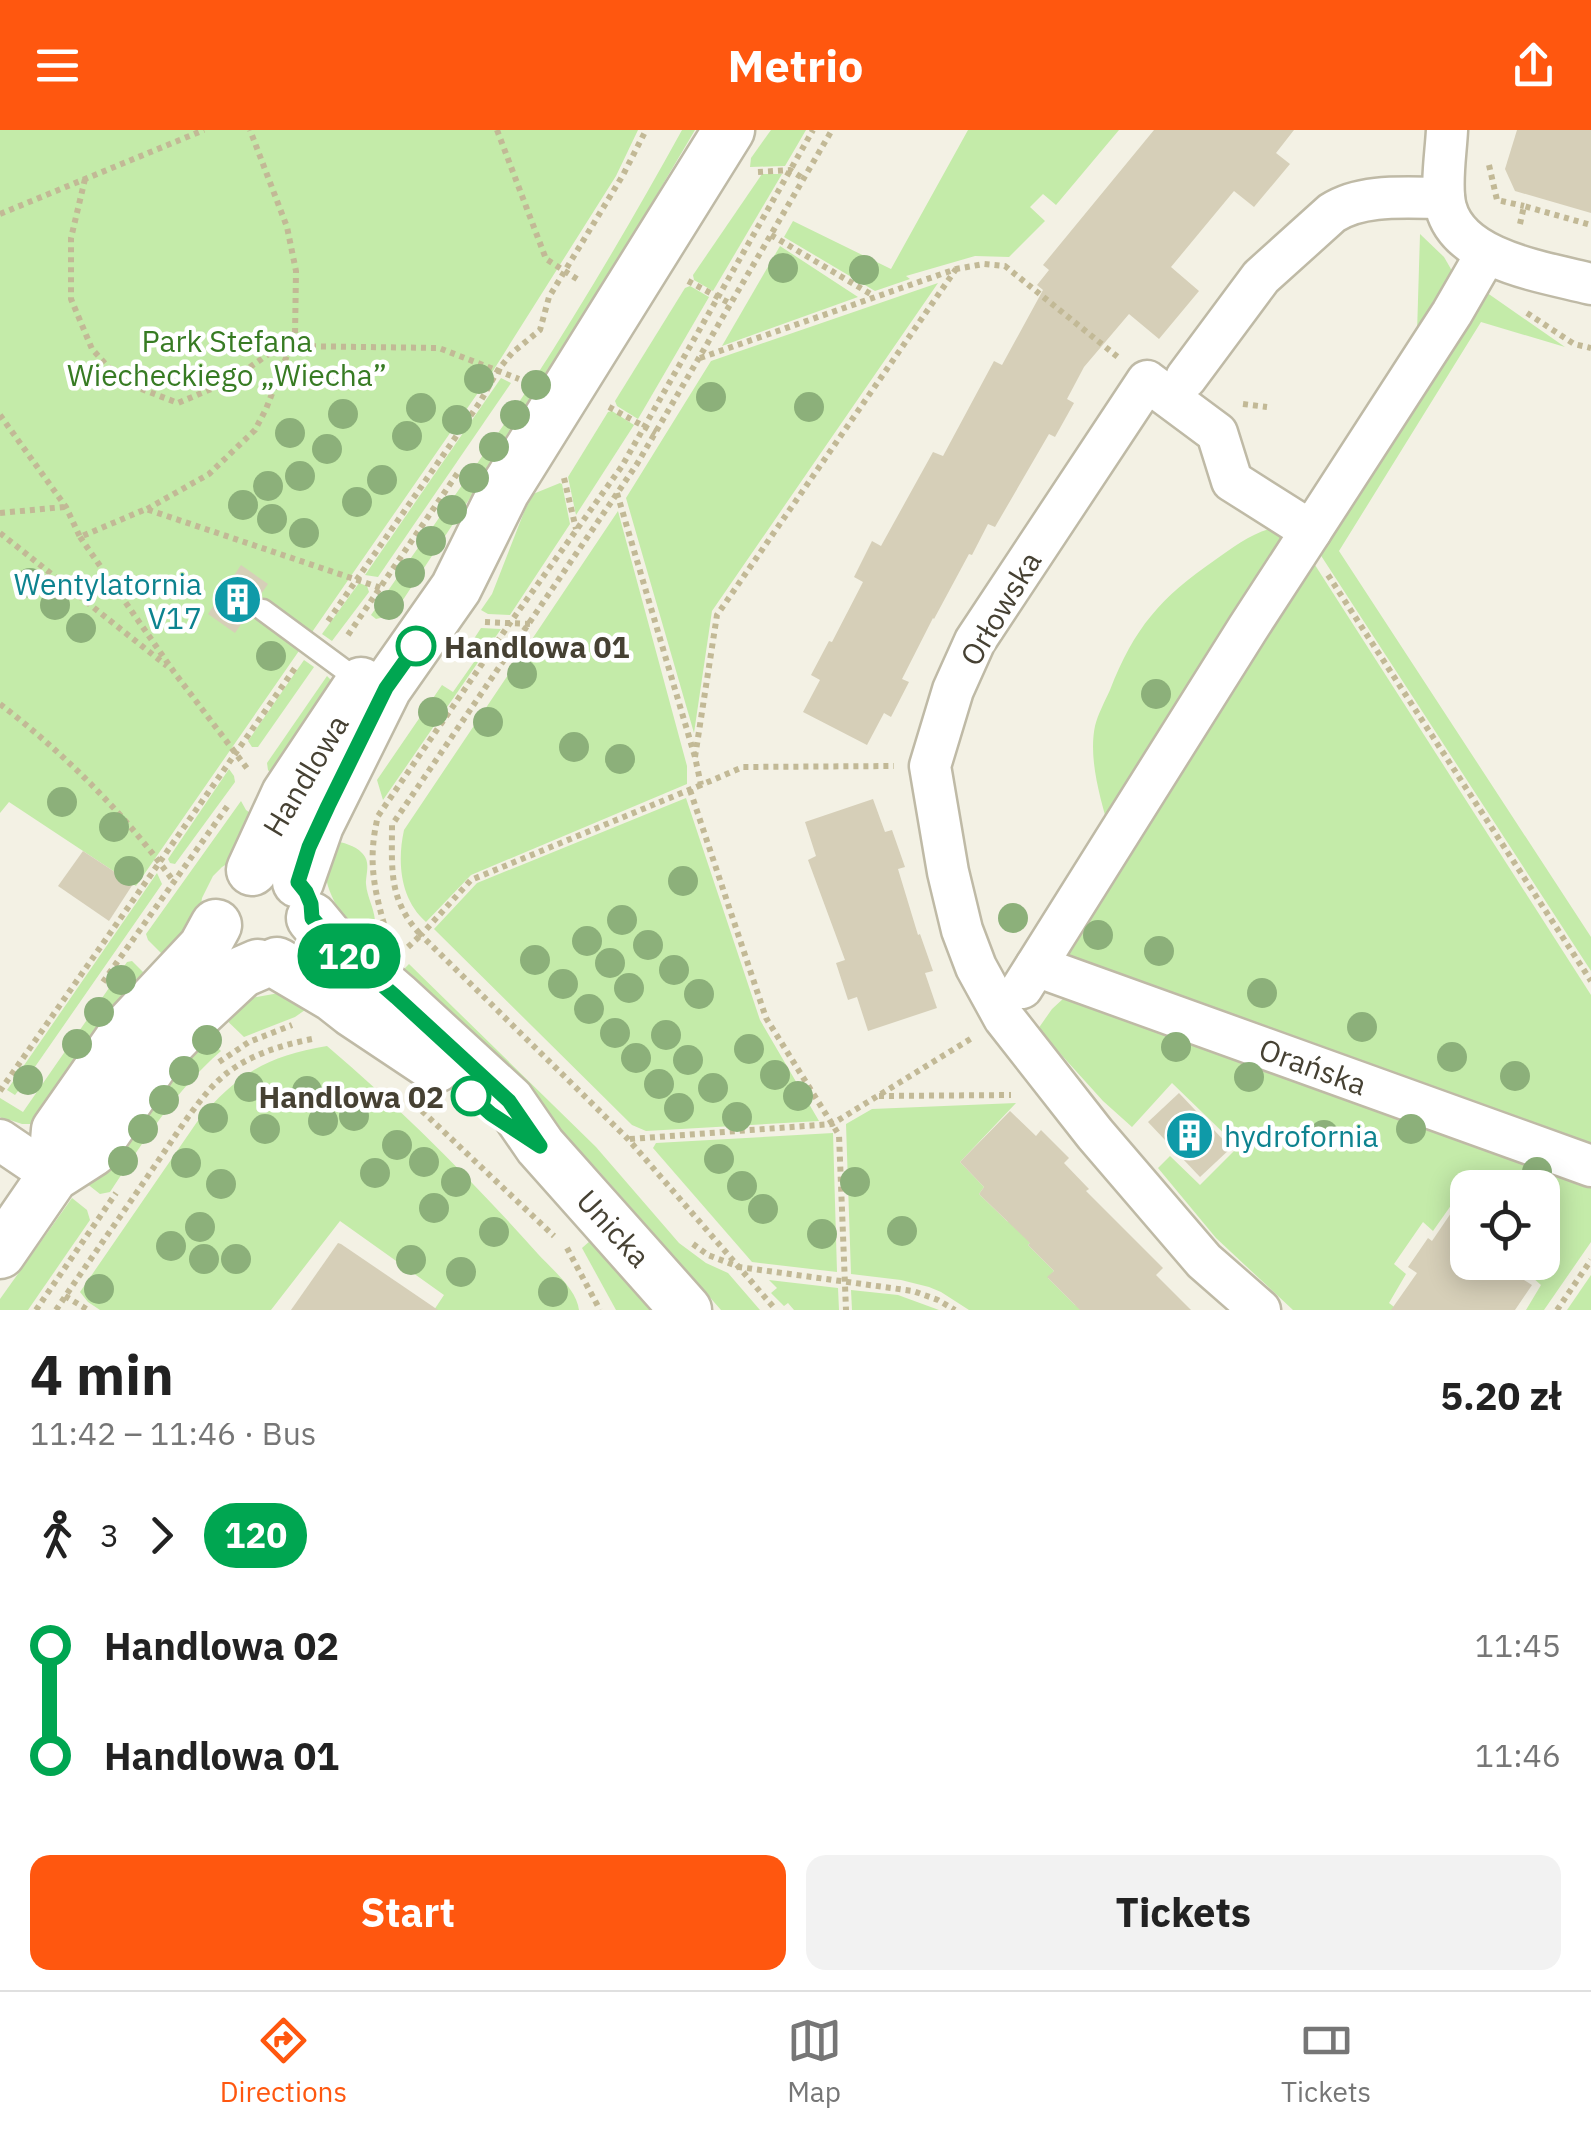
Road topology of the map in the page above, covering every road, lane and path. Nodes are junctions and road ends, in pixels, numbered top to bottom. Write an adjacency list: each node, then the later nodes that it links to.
1 (204, 130): 10 (path)
2 (250, 130): 25 (path)
3 (497, 130): 18 (path)
4 (646, 130): 18 (path)
5 (729, 130): 35 (street, Handlowa)
6 (813, 130): 22 (path)
7 (832, 130): 15 (path)
8 (1447, 130): 11 (street)
9 (1490, 149): 12 (path)
10 (86, 179): 13 (path); 25 (path)
11 (1444, 198): 16 (street); 30 (street, Orłowska)
12 (1524, 206): 14 (path); 16 (path)
13 (0, 214)
14 (1591, 225)
15 (771, 234): 23 (path); 24 (path)
16 (1498, 258): 21 (street); 41 (street)
17 (956, 269): 23 (path); 30 (path); 51 (path)
18 (564, 270): 20 (path); 28 (path)
19 (687, 280): 22 (path)
20 (582, 282)
21 (1591, 284)
22 (719, 297): 24 (path); 33 (path)
23 (875, 297): 27 (path)
24 (731, 304): 27 (path)
25 (295, 335): 26 (path)
26 (291, 346): 28 (path); 38 (path)
27 (700, 358): 34 (path)
28 (498, 370): 29 (path); 43 (path)
29 (519, 379)
30 (1166, 379): 41 (street); 52 (street, Orłowska)
31 (608, 406): 33 (path)
32 (0, 416): 37 (path)
33 (644, 427): 34 (path); 63 (path)
34 (656, 433): 36 (path)
35 (504, 491): 48 (street, Handlowa); 58 (street, Handlowa)
36 (617, 493): 51 (path); 60 (path)
37 (66, 507): 39 (path); 42 (path)
38 (146, 510): 42 (path); 43 (path)
39 (0, 513)
40 (0, 533): 47 (path)
41 (1308, 535): 62 (street); 64 (path)
42 (80, 537): 47 (path)
43 (357, 580): 44 (path); 46 (path)
44 (381, 588)
45 (263, 610): 46 (lane)
46 (311, 645): 48 (lane); 50 (path)
47 (174, 672): 50 (path)
48 (362, 682): 58 (street, Handlowa)
49 (0, 704): 56 (path)
50 (235, 752): 53 (path); 56 (path)
51 (695, 757): 54 (path)
52 (930, 766): 54 (path); 65 (street, Orłowska)
53 (251, 773)
54 (700, 786): 55 (path)
55 (690, 790): 60 (path); 71 (path)
56 (159, 862): 57 (path); 67 (path)
57 (174, 882)
58 (288, 890): 59 (street); 61 (street); 63 (street, Unicka)
59 (216, 925): 61 (street); 75 (street)
60 (421, 935): 63 (path); 72 (path)
61 (268, 964): 63 (street, Unicka); 75 (street)
62 (1036, 966): 65 (street); 74 (street, Orańska)
63 (360, 977): 66 (path); 81 (path); 85 (street, Unicka)
64 (1591, 981)
65 (1004, 1018): 68 (path); 69 (street, Orłowska)
66 (236, 1050)
67 (0, 1090)
68 (877, 1096): 69 (path); 71 (path)
69 (1068, 1100): 89 (street, Orłowska)
70 (420, 1110): 84 (path)
71 (832, 1124): 72 (path); 80 (path)
72 (628, 1139): 79 (path)
73 (0, 1140): 75 (street)
74 (1591, 1166)
75 (52, 1176): 77 (street)
76 (684, 1236): 79 (path)
77 (0, 1254)
78 (1591, 1260): 90 (path)
79 (739, 1267): 80 (path); 86 (path)
80 (845, 1281): 87 (path); 88 (path)
81 (65, 1296): 82 (path); 83 (path)
82 (56, 1310)
83 (88, 1310)
84 (600, 1310)
85 (686, 1310)
86 (776, 1310)
87 (846, 1310)
88 (955, 1310)
89 (1260, 1310)
90 (1557, 1310)

